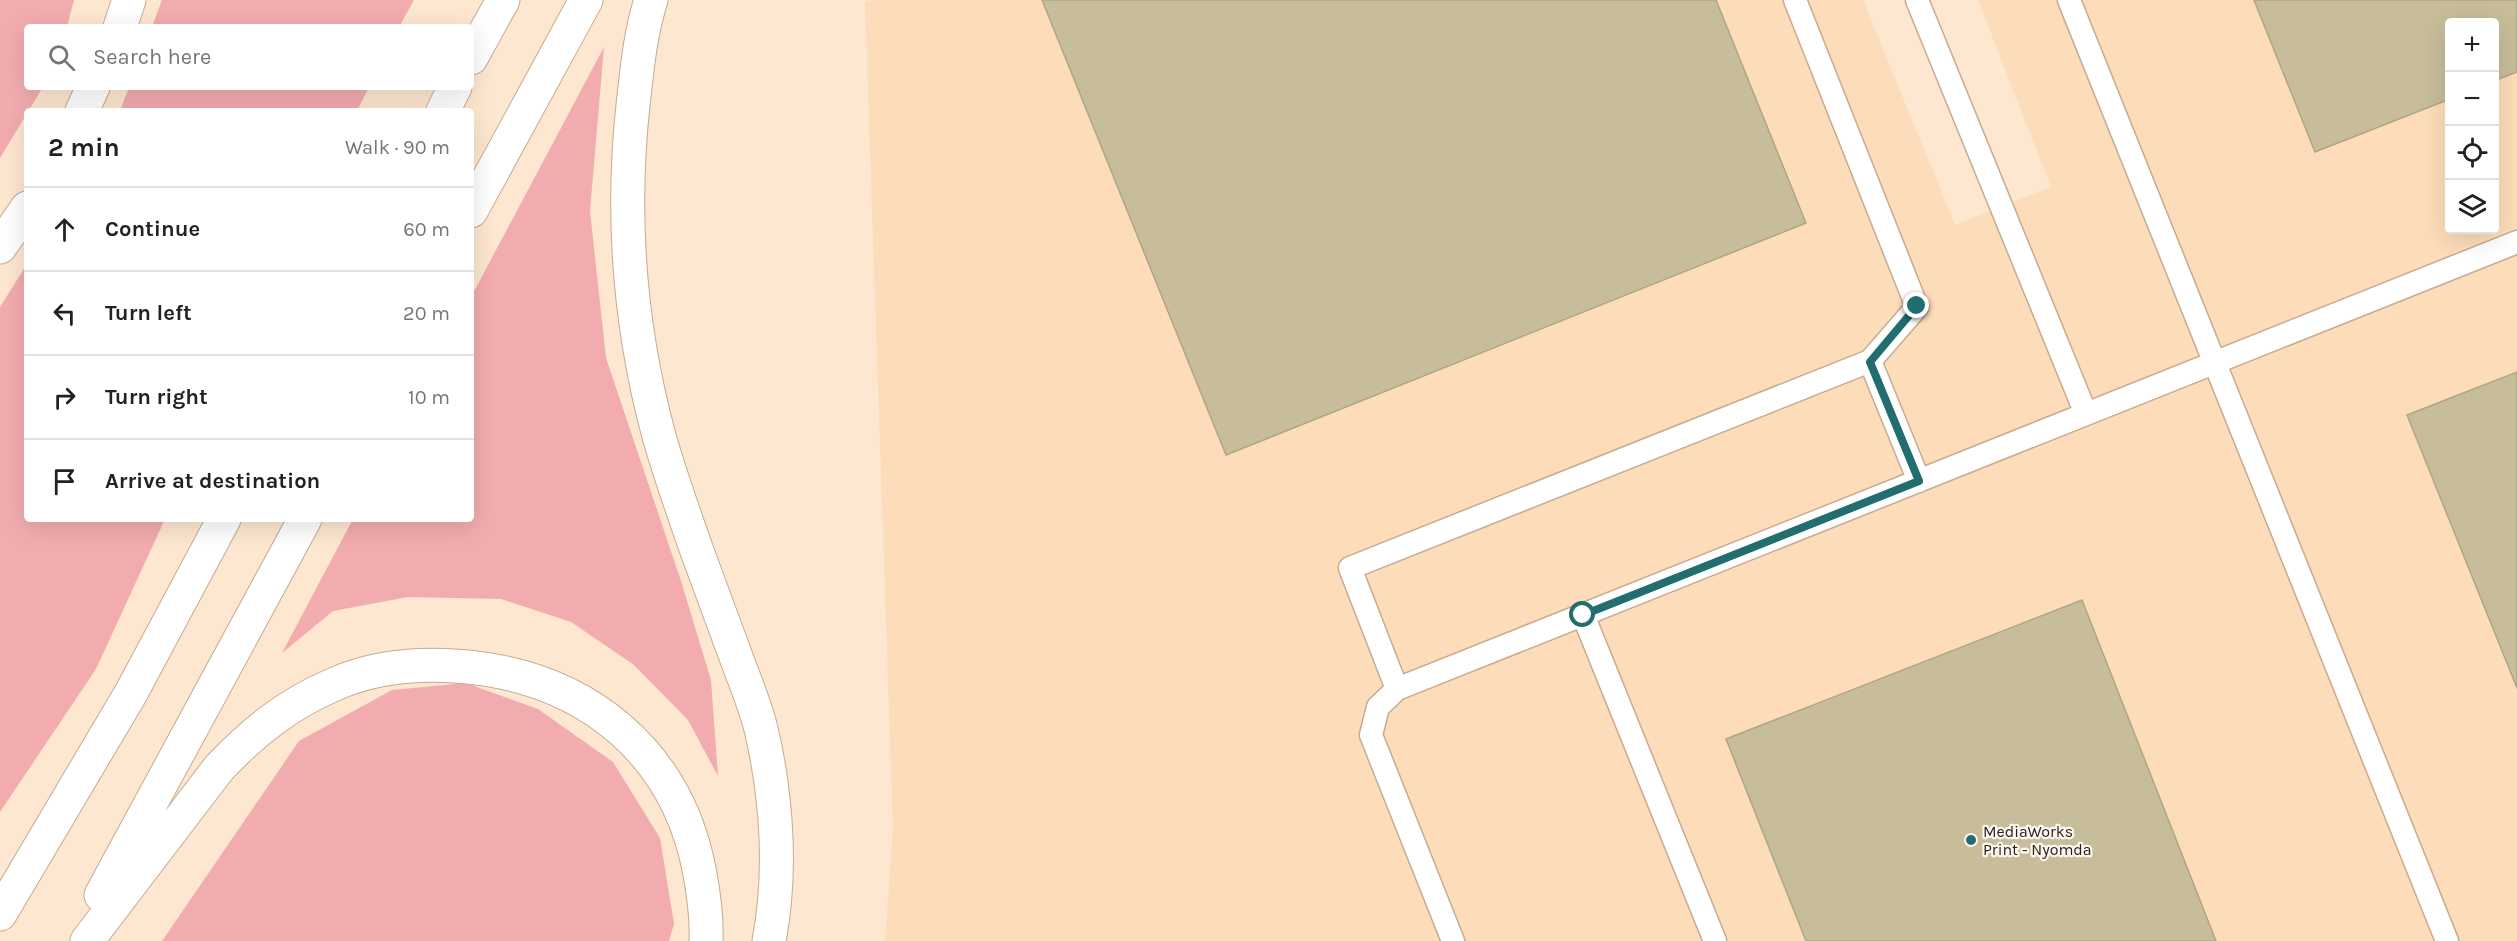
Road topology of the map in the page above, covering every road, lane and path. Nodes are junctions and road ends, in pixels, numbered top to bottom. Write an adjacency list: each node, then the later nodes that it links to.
1 (129, 0): 8 (main road)
2 (503, 0): 9 (main road)
3 (586, 0): 14 (main road)
4 (651, 0): 30 (main road)
5 (1795, 0): 18 (lane)
6 (1917, 0): 20 (lane)
7 (2069, 0): 19 (lane)
8 (121, 24)
9 (474, 53)
10 (92, 90): 12 (main road)
11 (454, 90): 13 (main road)
12 (83, 108)
13 (444, 108)
14 (474, 206)
15 (24, 212): 17 (main road)
16 (2517, 242): 19 (lane)
17 (0, 247)
18 (1870, 362): 21 (lane); 25 (lane)
19 (2213, 363): 20 (lane); 33 (lane)
20 (2086, 414): 21 (lane)
21 (1919, 481): 24 (lane)
22 (222, 522): 26 (main road)
23 (303, 522): 27 (main road)
24 (1583, 615): 25 (lane); 32 (lane)
25 (1397, 689): 31 (lane)
26 (0, 914)
27 (75, 941)
28 (87, 941): 29 (main road)
29 (706, 941)
30 (769, 941)
31 (1453, 941)
32 (1715, 941)
33 (2447, 941)

